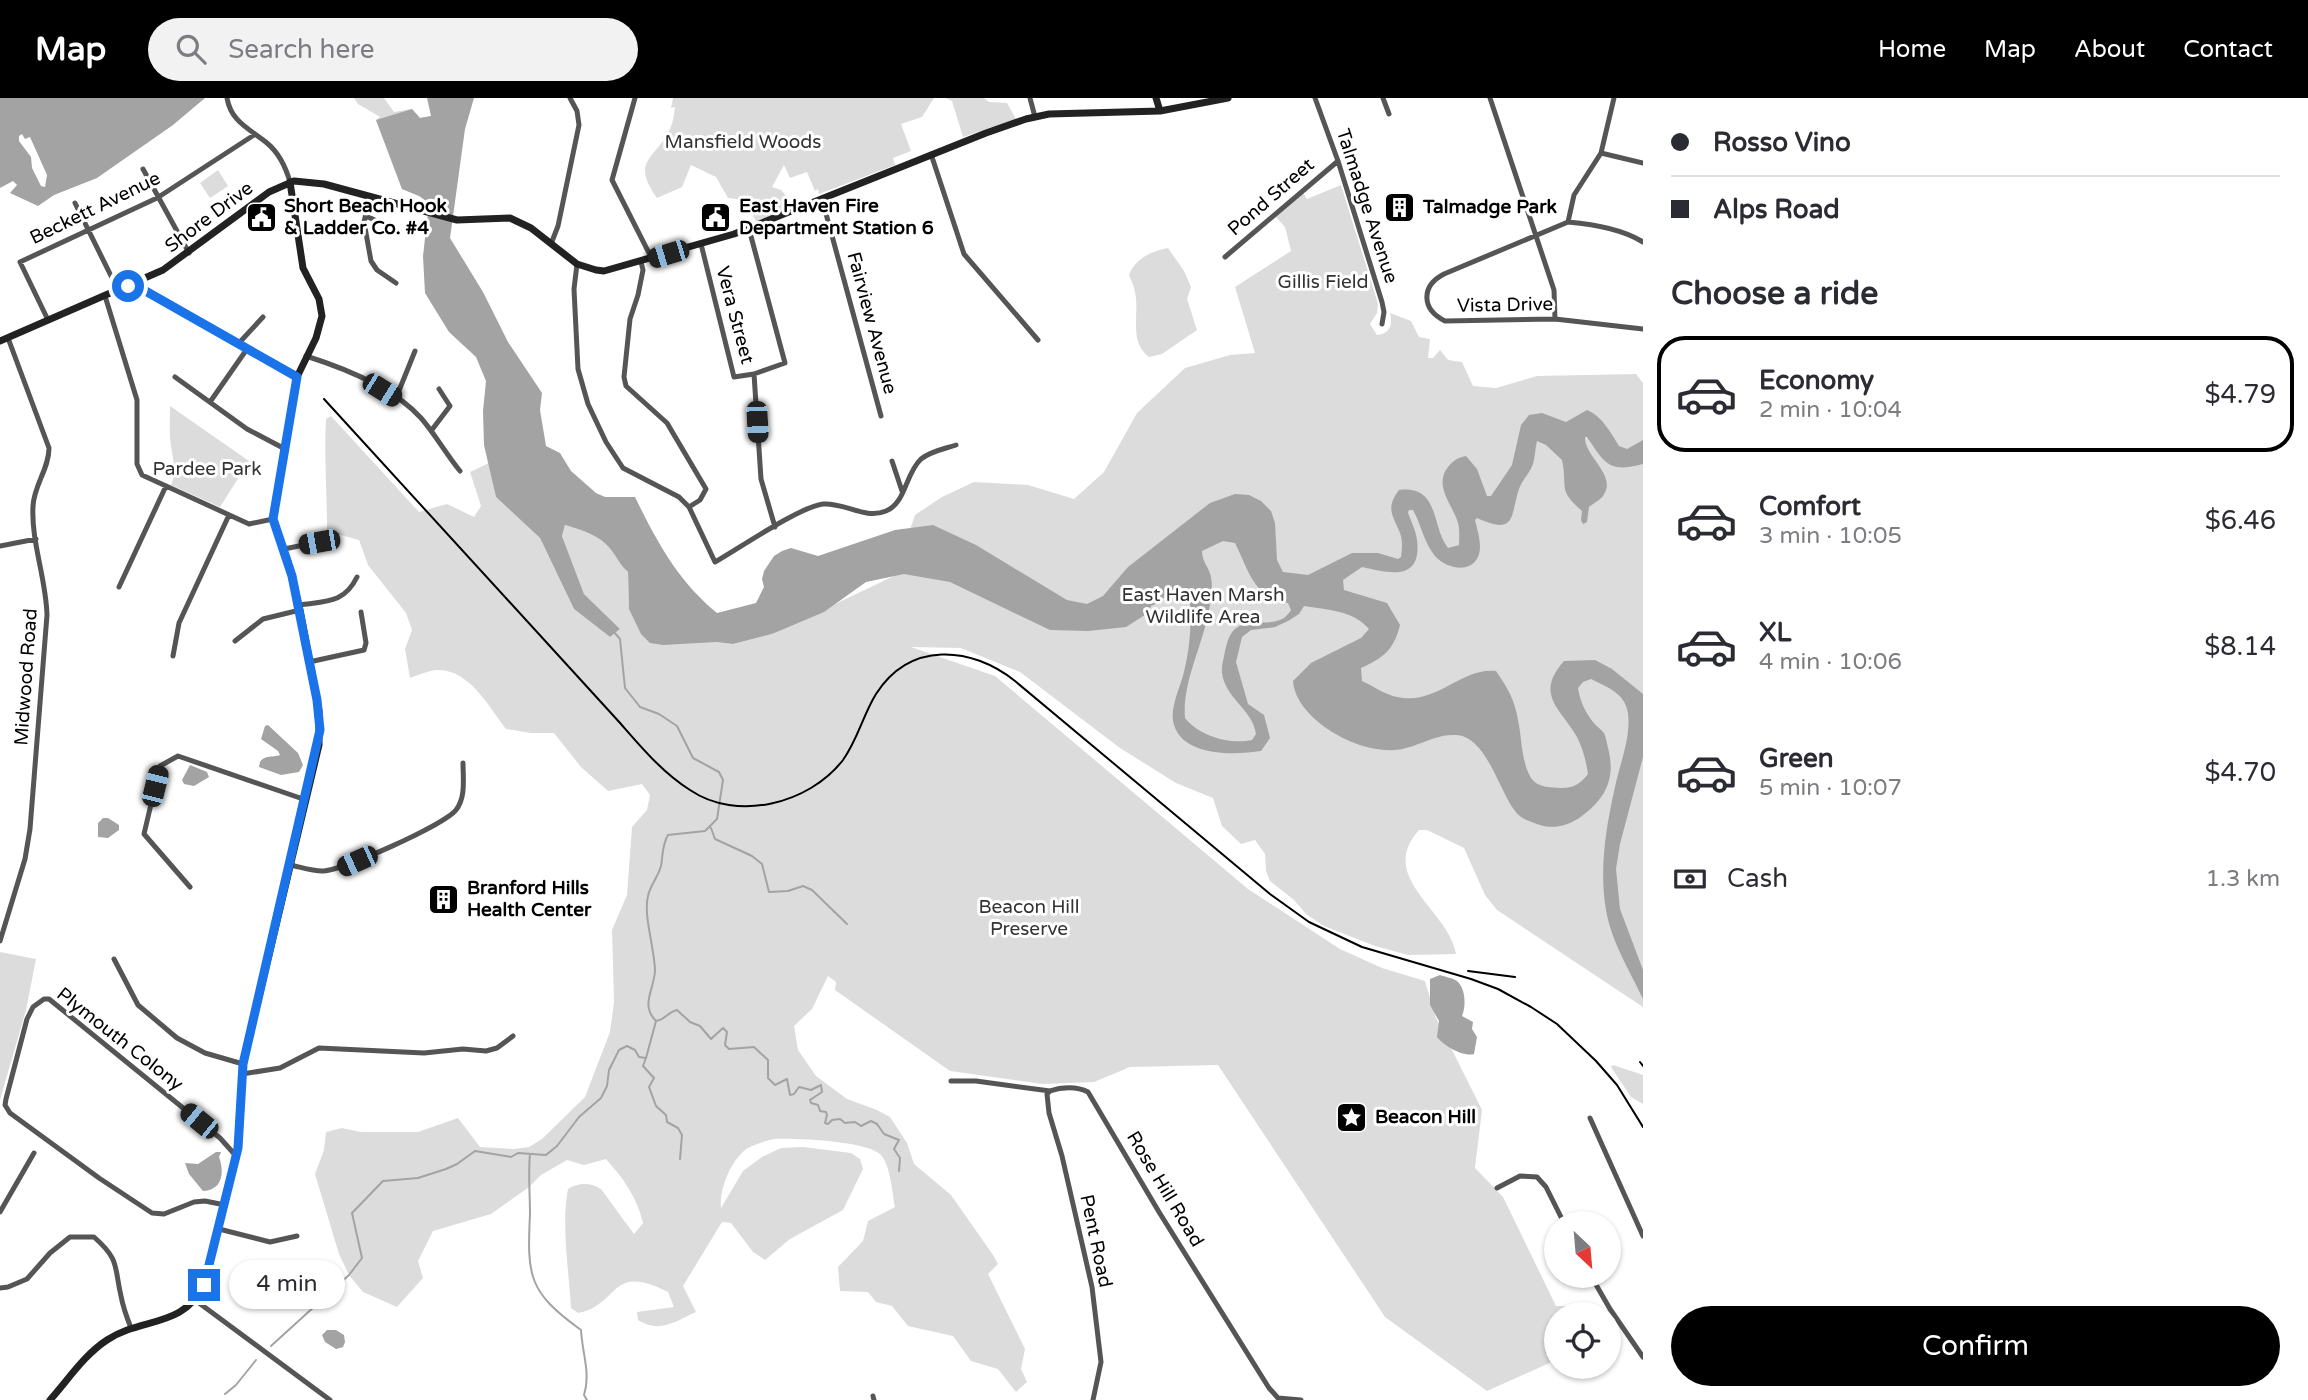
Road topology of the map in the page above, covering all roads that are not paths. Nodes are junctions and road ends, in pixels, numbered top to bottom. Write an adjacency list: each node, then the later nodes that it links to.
1 (227, 98): 14 (street)
2 (570, 98): 32 (street)
3 (635, 98): 36 (street)
4 (1030, 98): 13 (street)
5 (1156, 98): 11 (street)
6 (1228, 98): 11 (street)
7 (1315, 98): 17 (street, Talmadge Avenue)
8 (1383, 98): 12 (street)
9 (1490, 98): 30 (street)
10 (1614, 98): 15 (street)
11 (1160, 111): 13 (street)
12 (1389, 114)
13 (1035, 117): 16 (street)
14 (254, 135): 20 (street); 22 (street, Beckett Avenue)
15 (1601, 153): 18 (street); 27 (street)
16 (931, 154): 23 (street); 49 (street)
17 (1338, 160): 35 (street, Pond Street); 46 (street, Talmadge Avenue)
18 (1643, 163)
19 (143, 169): 22 (street)
20 (290, 182): 21 (street); 34 (street, Shore Drive); 53 (street)
21 (370, 196): 25 (street); 32 (street)
22 (157, 198): 28 (street, Beckett Avenue); 34 (street)
23 (822, 199): 29 (street); 60 (street, Fairview Avenue)
24 (75, 203): 28 (street)
25 (366, 216): 26 (street); 40 (street)
26 (379, 222)
27 (1568, 222): 30 (street); 31 (street)
28 (88, 229): 41 (street); 45 (street, Beckett Avenue)
29 (749, 229): 33 (street); 54 (street)
30 (1535, 236): 44 (street); 44 (street, Vista Drive)
31 (1643, 242)
32 (551, 244): 38 (street)
33 (701, 244): 36 (street); 54 (street, Vera Street)
34 (189, 253): 39 (street, Shore Drive)
35 (1225, 257)
36 (652, 259): 37 (street)
37 (641, 262): 38 (street); 68 (street)
38 (577, 264): 68 (street)
39 (137, 282): 41 (street, Shore Drive); 50 (street)
40 (396, 283)
41 (118, 290): 42 (street, Shore Drive)
42 (105, 296): 45 (street, Shore Drive); 66 (street)
43 (263, 317): 50 (street)
44 (1555, 319): 47 (street, Vista Drive)
45 (48, 320): 48 (street, Shore Drive)
46 (1382, 324)
47 (1643, 328)
48 (4, 340): 72 (street, Midwood Road)
49 (1038, 340)
50 (239, 343): 51 (street)
51 (247, 348): 56 (street); 59 (street)
52 (415, 351): 58 (street)
53 (306, 356): 56 (street); 58 (street)
54 (754, 374): 71 (street)
55 (175, 377): 59 (street)
56 (297, 377): 63 (street)
57 (439, 389): 61 (street)
58 (396, 398): 61 (street)
59 (210, 402): 63 (street)
60 (881, 416)
61 (431, 431): 65 (street)
62 (956, 445): 67 (street)
63 (285, 449): 70 (street)
64 (892, 461): 67 (street)
65 (460, 471)
66 (166, 486): 69 (street); 77 (street)
67 (903, 492): 71 (street)
68 (690, 507): 71 (street)
69 (229, 515): 70 (street); 81 (street)
70 (273, 519): 75 (street)
71 (775, 527)
72 (36, 539): 74 (street); 87 (street, Midwood Road)
73 (319, 542): 75 (street)
74 (0, 547)
75 (284, 549): 78 (street)
76 (357, 577): 78 (street)
77 (119, 587)
78 (299, 608): 80 (street); 82 (street)
79 (361, 612): 82 (street)
80 (235, 641)
81 (173, 656)
82 (309, 662): 84 (street)
83 (463, 763): 85 (street)
84 (306, 800): 85 (street); 86 (street)
85 (290, 866): 90 (street)
86 (190, 887)
87 (0, 941)
88 (114, 959): 90 (street)
89 (513, 1035): 91 (street)
90 (243, 1064): 91 (street)
91 (242, 1074): 96 (street)
92 (951, 1081): 93 (street, Rose Hill Road)
93 (1050, 1091): 109 (street, Rose Hill Road); 112 (street, Pent Road)
94 (1590, 1118): 103 (street)
95 (34, 1153): 100 (street)
96 (237, 1157): 98 (street); 98 (street, Plymouth Colony)
97 (1497, 1188): 99 (street)
98 (225, 1205): 101 (street)
99 (1558, 1211)
100 (0, 1212)
101 (219, 1229): 102 (street); 106 (street)
102 (297, 1236)
103 (1643, 1236)
104 (0, 1288): 107 (street)
105 (1598, 1288): 108 (street)
106 (195, 1300): 107 (street); 111 (street)
107 (131, 1328): 110 (street)
108 (1643, 1357)
109 (1279, 1399): 113 (street, Rose Hill Road)
110 (50, 1400)
111 (330, 1400)
112 (1093, 1400)
113 (1301, 1400)

